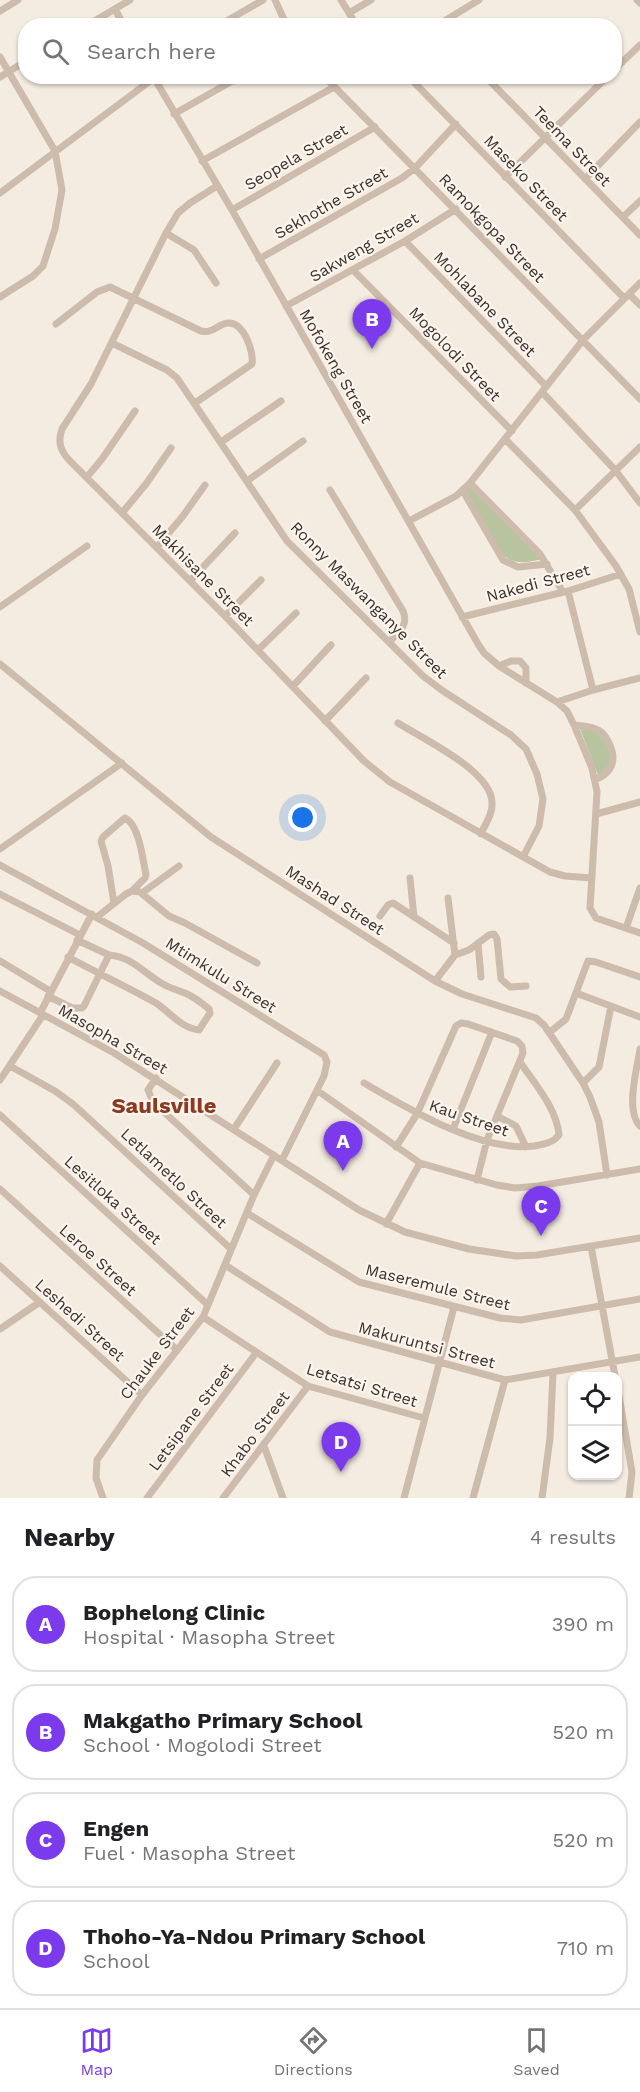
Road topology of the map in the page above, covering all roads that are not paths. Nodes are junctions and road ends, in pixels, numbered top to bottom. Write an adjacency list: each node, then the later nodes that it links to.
1 (18, 0): 11 (street)
2 (130, 0): 10 (street)
3 (263, 0): 15 (street)
4 (275, 0): 16 (street)
5 (341, 0): 12 (street)
6 (371, 0): 12 (street)
7 (479, 0): 18 (street)
8 (637, 0): 9 (street)
9 (640, 3)
10 (115, 9): 13 (street); 14 (street)
11 (0, 11)
12 (349, 13): 17 (street)
13 (100, 18)
14 (120, 18)
15 (232, 18)
16 (283, 18)
17 (352, 18)
18 (449, 18)
19 (640, 45): 21 (street)
20 (0, 57): 23 (street)
21 (622, 63)
22 (18, 66): 23 (street)
23 (8, 72): 24 (street); 38 (street)
24 (0, 77)
25 (144, 84): 38 (street)
26 (157, 84): 33 (street, Mofokeng Street)
27 (227, 84): 33 (street)
28 (331, 84): 32 (street, Ramokgopa Street)
29 (416, 84): 35 (street, Maseko Street)
30 (493, 84): 37 (street, Teema Street)
31 (600, 84): 37 (street)
32 (334, 87): 36 (street, Ramokgopa Street); 39 (street)
33 (174, 114): 39 (street, Mofokeng Street)
34 (640, 122): 42 (street)
35 (456, 124): 40 (street, Sekhothe Street); 41 (street, Maseko Street)
36 (375, 127): 40 (street, Ramokgopa Street); 47 (street, Seopela Street)
37 (544, 137): 41 (street); 42 (street, Teema Street)
38 (55, 151): 44 (street); 57 (street)
39 (202, 161): 43 (street, Mofokeng Street)
40 (415, 168): 46 (street, Ramokgopa Street); 52 (street, Sekhothe Street)
41 (505, 177): 56 (street, Maseko Street)
42 (585, 178): 48 (street, Teema Street)
43 (217, 186): 47 (street, Mofokeng Street); 49 (street, Makhisane Street)
44 (0, 193)
45 (640, 201): 48 (street)
46 (456, 209): 51 (street, Sakweng Street); 62 (street, Ramokgopa Street)
47 (232, 210): 52 (street, Mofokeng Street)
48 (623, 218): 50 (street, Teema Street)
49 (166, 233): 54 (street); 58 (street, Makhisane Street)
50 (640, 234)
51 (405, 241): 53 (street, Sakweng Street); 64 (street, Mohlabane Street)
52 (259, 259): 60 (street, Mofokeng Street)
53 (353, 270): 60 (street, Sakweng Street); 69 (street, Mogolodi Street)
54 (216, 283)
55 (640, 283): 56 (street)
56 (626, 296): 59 (street, Maseko Street); 62 (street)
57 (0, 297)
58 (134, 298): 61 (street); 63 (street, Makhisane Street); 67 (street)
59 (640, 305)
60 (286, 306): 85 (street, Mofokeng Street)
61 (56, 324)
62 (583, 340): 64 (street); 65 (street, Ramokgopa Street)
63 (112, 344): 67 (street, Ronny Maswanganye Street); 76 (street, Makhisane Street)
64 (544, 389): 69 (street); 75 (street, Mohlabane Street)
65 (640, 399)
66 (281, 400): 72 (street)
67 (195, 403): 72 (street, Ronny Maswanganye Street)
68 (135, 411): 76 (street)
69 (512, 431): 70 (street)
70 (506, 440): 78 (street); 83 (street)
71 (303, 441): 77 (street)
72 (221, 442): 77 (street, Ronny Maswanganye Street)
73 (640, 447): 75 (street)
74 (171, 448): 84 (street)
75 (616, 471): 82 (street, Mohlabane Street); 83 (street)
76 (87, 477): 84 (street, Makhisane Street)
77 (247, 481): 99 (street, Ronny Maswanganye Street)
78 (470, 483): 81 (street); 89 (street)
79 (206, 485): 88 (street)
80 (330, 490): 99 (street)
81 (463, 491): 85 (street); 89 (street)
82 (640, 503)
83 (575, 510): 90 (street)
84 (122, 513): 88 (street, Makhisane Street)
85 (409, 521): 97 (street, Mofokeng Street)
86 (235, 532): 92 (street)
87 (87, 546): 94 (street)
88 (157, 547): 92 (street, Makhisane Street)
89 (547, 564): 93 (street)
90 (621, 574): 93 (street, Nakedi Street); 98 (street)
91 (261, 580): 96 (street)
92 (190, 581): 96 (street, Makhisane Street)
93 (566, 591): 97 (street, Nakedi Street); 108 (street)
94 (0, 607)
95 (297, 613): 101 (street)
96 (225, 616): 101 (street, Makhisane Street)
97 (462, 617): 103 (street, Mofokeng Street)
98 (640, 632)
99 (390, 641): 119 (street, Ronny Maswanganye Street)
100 (331, 645): 107 (street)
101 (258, 650): 107 (street, Makhisane Street)
102 (0, 664): 113 (street, Mashad Street)
103 (499, 666): 106 (street, Mofokeng Street); 106 (street, Mofokeng Street)
104 (366, 678): 110 (street)
105 (640, 678): 108 (street)
106 (526, 683): 109 (street, Mofokeng Street)
107 (293, 686): 110 (street, Makhisane Street)
108 (593, 690): 109 (street)
109 (557, 702): 112 (street, Mofokeng Street)
110 (325, 721): 117 (street, Makhisane Street)
111 (398, 723): 117 (street)
112 (574, 725): 114 (street, Mofokeng Street); 114 (street)
113 (122, 763): 118 (street); 146 (street, Mashad Street)
114 (595, 780): 116 (street, Mofokeng Street)
115 (640, 802): 116 (street)
116 (596, 814): 123 (street, Mofokeng Street)
117 (481, 834): 119 (street, Makhisane Street)
118 (0, 849)
119 (523, 857): 123 (street, Makhisane Street)
120 (0, 865): 130 (street, Mtimkulu Street)
121 (179, 866): 126 (street)
122 (410, 878): 132 (street)
123 (592, 878): 133 (street, Mofokeng Street)
124 (640, 888): 133 (street)
125 (132, 891): 126 (street); 129 (street); 129 (street)
126 (142, 893): 142 (street)
127 (0, 894): 135 (street)
128 (448, 898): 136 (street)
129 (114, 903): 130 (street)
130 (95, 915): 135 (street); 164 (street, Mtimkulu Street)
131 (380, 916): 132 (street)
132 (414, 917): 136 (street)
133 (626, 928): 134 (street)
134 (640, 933)
135 (79, 937): 138 (street); 140 (street)
136 (454, 943): 139 (street)
137 (478, 943): 139 (street); 144 (street); 147 (street)
138 (109, 955): 143 (street); 143 (street)
139 (454, 955): 146 (street)
140 (68, 957): 143 (street); 150 (street)
141 (0, 961): 150 (street)
142 (257, 963)
143 (99, 974): 150 (street)
144 (481, 977)
145 (640, 977): 149 (street)
146 (435, 981): 155 (street, Mashad Street)
147 (526, 986)
148 (0, 991): 152 (street, Masopha Street)
149 (576, 993): 151 (street); 155 (street)
150 (49, 994): 152 (street)
151 (611, 1006): 153 (street); 163 (street)
152 (41, 1014): 159 (street); 160 (street, Masopha Street)
153 (640, 1017)
154 (492, 1032): 157 (street); 165 (street); 170 (street)
155 (550, 1032): 163 (street, Mashad Street)
156 (640, 1048): 168 (street)
157 (520, 1062): 167 (street); 173 (street, Kau Street)
158 (277, 1063): 169 (street)
159 (10, 1066): 161 (street); 186 (street, Letlametlo Street)
160 (156, 1078): 169 (street, Masopha Street); 181 (street)
161 (0, 1080)
162 (364, 1083): 165 (street, Kau Street)
163 (583, 1083): 178 (street, Mashad Street)
164 (318, 1091): 172 (street); 175 (street, Mtimkulu Street)
165 (417, 1114): 170 (street, Kau Street); 172 (street)
166 (0, 1115): 191 (street, Lesitloka Street)
167 (497, 1116): 171 (street); 173 (street)
168 (640, 1126)
169 (234, 1129): 174 (street, Masopha Street)
170 (453, 1129): 171 (street, Kau Street)
171 (487, 1140): 173 (street, Kau Street); 179 (street)
172 (396, 1147): 176 (street)
173 (526, 1147)
174 (274, 1155): 175 (street, Masopha Street); 181 (street, Chauke Street)
175 (282, 1160): 183 (street, Masopha Street)
176 (420, 1163): 179 (street); 183 (street)
177 (640, 1169): 178 (street)
178 (607, 1175): 179 (street)
179 (477, 1180)
180 (0, 1189): 196 (street, Leroe Street)
181 (254, 1195): 182 (street, Chauke Street)
182 (247, 1214): 186 (street, Chauke Street); 193 (street, Maseremule Street)
183 (386, 1224): 185 (street, Masopha Street)
184 (640, 1238): 185 (street, Masopha Street)
185 (591, 1246): 192 (street)
186 (231, 1250): 187 (street, Chauke Street)
187 (225, 1265): 191 (street, Chauke Street); 200 (street, Makuruntsi Street)
188 (0, 1266): 190 (street, Leshedi Street)
189 (640, 1299): 192 (street, Maseremule Street)
190 (40, 1302): 195 (street); 205 (street, Leshedi Street)
191 (208, 1305): 194 (street, Chauke Street)
192 (602, 1305): 193 (street, Maseremule Street); 199 (street)
193 (454, 1307): 200 (street)
194 (203, 1317): 196 (street, Chauke Street); 197 (street, Letsatsi Street)
195 (0, 1329)
196 (177, 1350): 205 (street, Chauke Street)
197 (256, 1353): 204 (street, Letsatsi Street); 212 (street, Letsipane Street)
198 (640, 1357): 199 (street, Makuruntsi Street)
199 (612, 1362): 201 (street); 202 (street, Makuruntsi Street)
200 (440, 1363): 203 (street, Makuruntsi Street); 207 (street)
201 (614, 1372)
202 (553, 1373): 203 (street, Makuruntsi Street); 216 (street)
203 (505, 1380): 215 (street)
204 (308, 1386): 207 (street, Letsatsi Street); 208 (street, Khabo Street)
205 (142, 1395): 211 (street, Chauke Street)
206 (622, 1408): 209 (street)
207 (424, 1418): 214 (street)
208 (264, 1446): 210 (street, Khabo Street); 213 (street)
209 (636, 1472): 217 (street)
210 (224, 1497)
211 (103, 1498)
212 (147, 1498)
213 (283, 1498)
214 (404, 1498)
215 (473, 1498)
216 (542, 1498)
217 (629, 1498)

